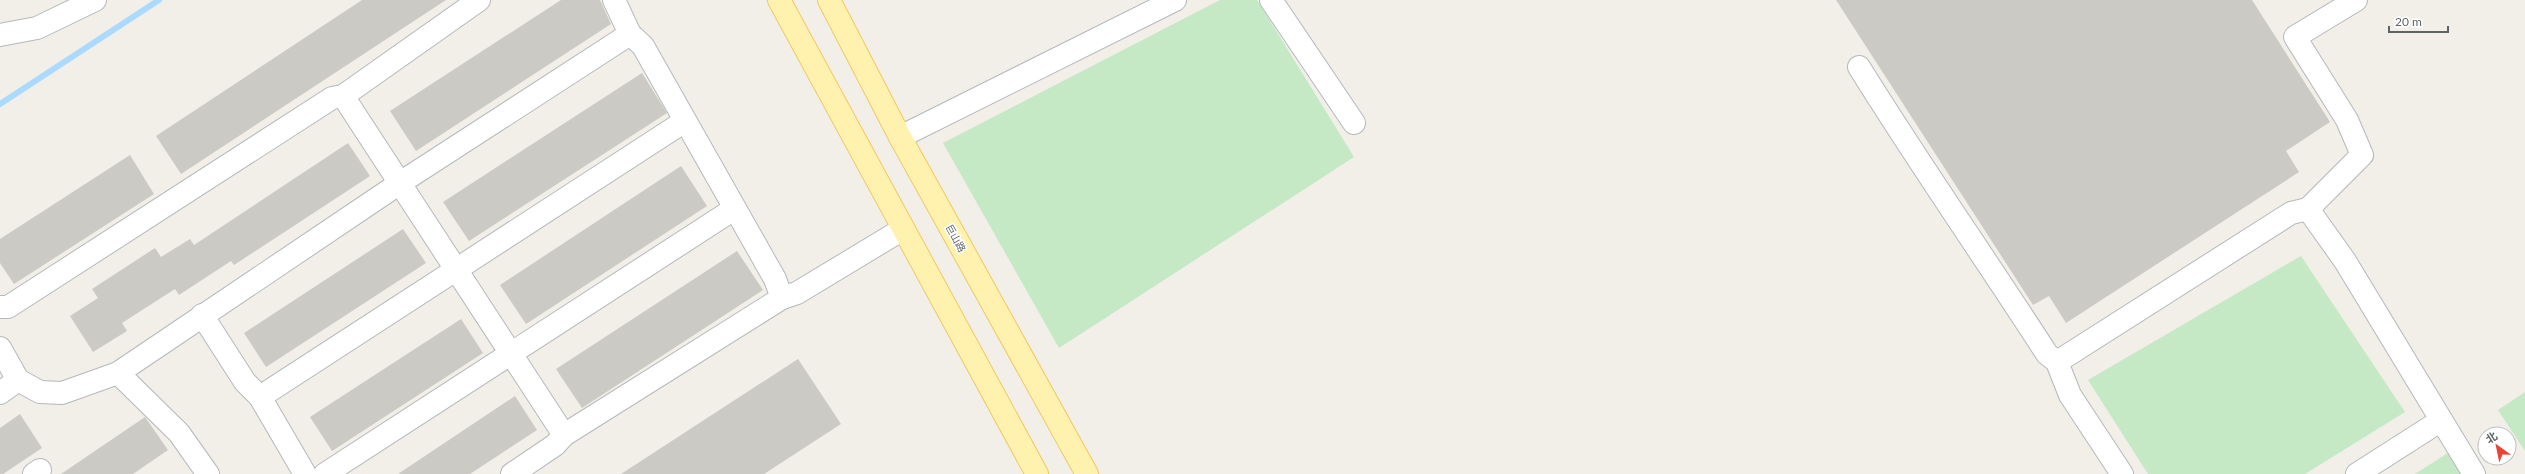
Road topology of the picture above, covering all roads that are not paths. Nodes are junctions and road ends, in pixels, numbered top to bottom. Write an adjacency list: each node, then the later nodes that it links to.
1 (95, 0): 10 (street)
2 (479, 0): 12 (street)
3 (614, 0): 9 (street)
4 (779, 0): 19 (main road)
5 (829, 0): 15 (main road, 巨山路)
6 (1175, 0): 15 (street)
7 (1270, 0): 14 (street)
8 (2356, 0): 18 (street)
9 (630, 34): 13 (street); 16 (street)
10 (0, 35)
11 (1859, 67): 26 (street)
12 (343, 96): 16 (street); 22 (street)
13 (685, 121): 17 (street); 20 (street)
14 (1354, 124)
15 (900, 137): 38 (main road, 巨山路)
16 (400, 183): 20 (street); 23 (street)
17 (734, 208): 21 (street); 25 (street)
18 (2308, 209): 26 (street); 31 (street)
19 (903, 229): 21 (street); 37 (main road)
20 (455, 270): 25 (street); 30 (street)
21 (782, 298): 32 (street)
22 (0, 307)
23 (202, 315): 27 (street); 30 (street)
24 (0, 348): 28 (street)
25 (511, 353): 32 (street); 35 (street)
26 (2057, 362): 39 (street)
27 (118, 373): 28 (street); 33 (street)
28 (18, 380): 29 (street)
29 (0, 393)
30 (260, 397): 34 (street)
31 (2440, 421): 40 (street); 41 (street)
32 (564, 435): 36 (street)
33 (208, 474)
34 (305, 474)
35 (325, 474)
36 (512, 474)
37 (1037, 474)
38 (1087, 474)
39 (2122, 474)
40 (2357, 474)
41 (2474, 474)

